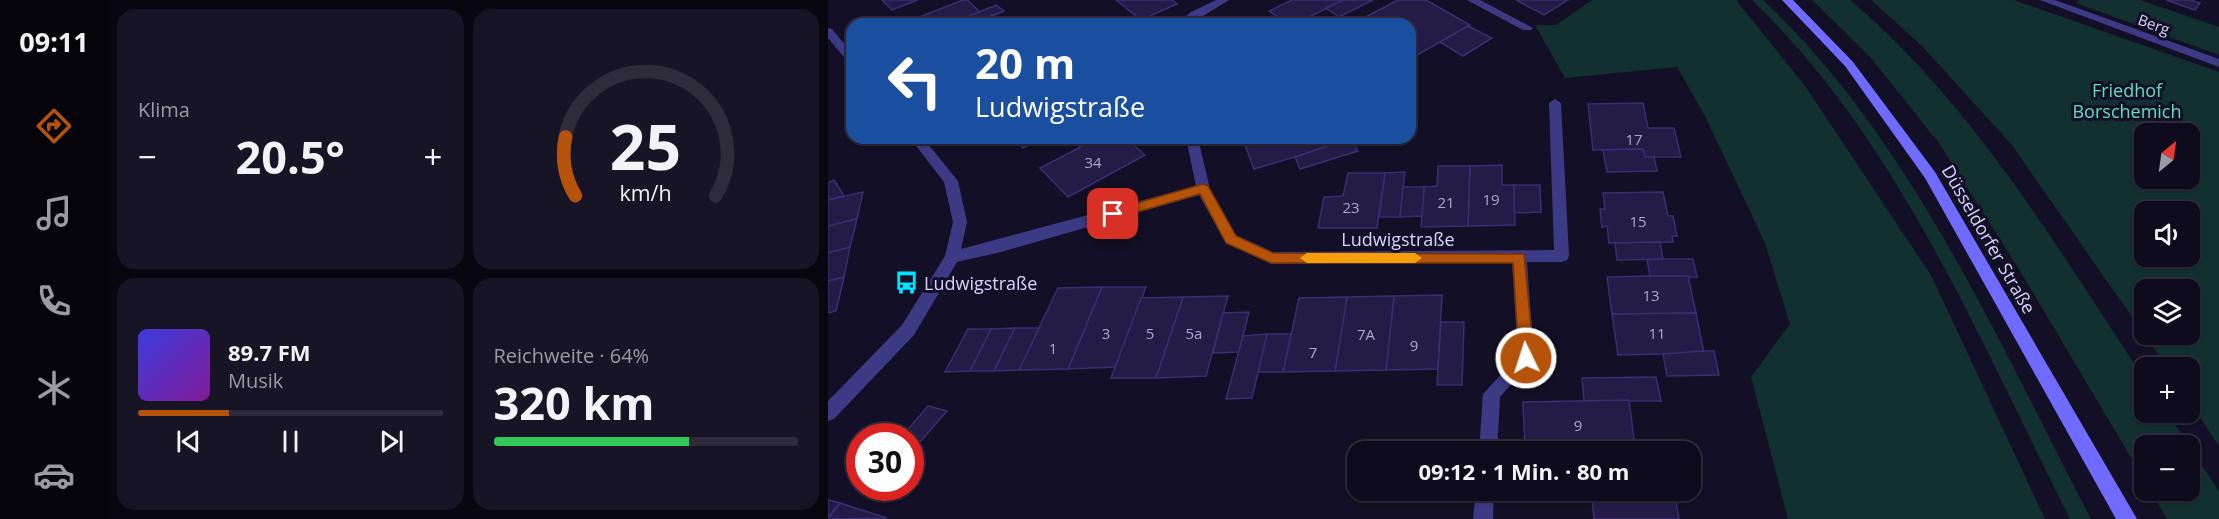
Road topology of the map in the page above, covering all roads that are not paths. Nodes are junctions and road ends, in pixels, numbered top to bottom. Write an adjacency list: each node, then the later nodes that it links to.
1 (1224, 0): 5 (street)
2 (1472, 0): 6 (street)
3 (1787, 0): 20 (main road, Düsseldorfer Straße)
4 (2045, 0): 9 (street, Berg)
5 (1190, 18)
6 (1527, 28)
7 (828, 31): 8 (street)
8 (846, 53)
9 (2219, 63)
10 (1556, 103): 15 (street, Ludwigstraße)
11 (921, 144): 14 (street)
12 (1193, 144): 13 (street, Ludwigstraße)
13 (1203, 189): 14 (street); 15 (street, Ludwigstraße)
14 (952, 257): 16 (street)
15 (1519, 258): 17 (street)
16 (828, 413)
17 (1489, 441)
18 (1484, 501): 19 (street)
19 (1483, 519)
20 (2127, 519)

